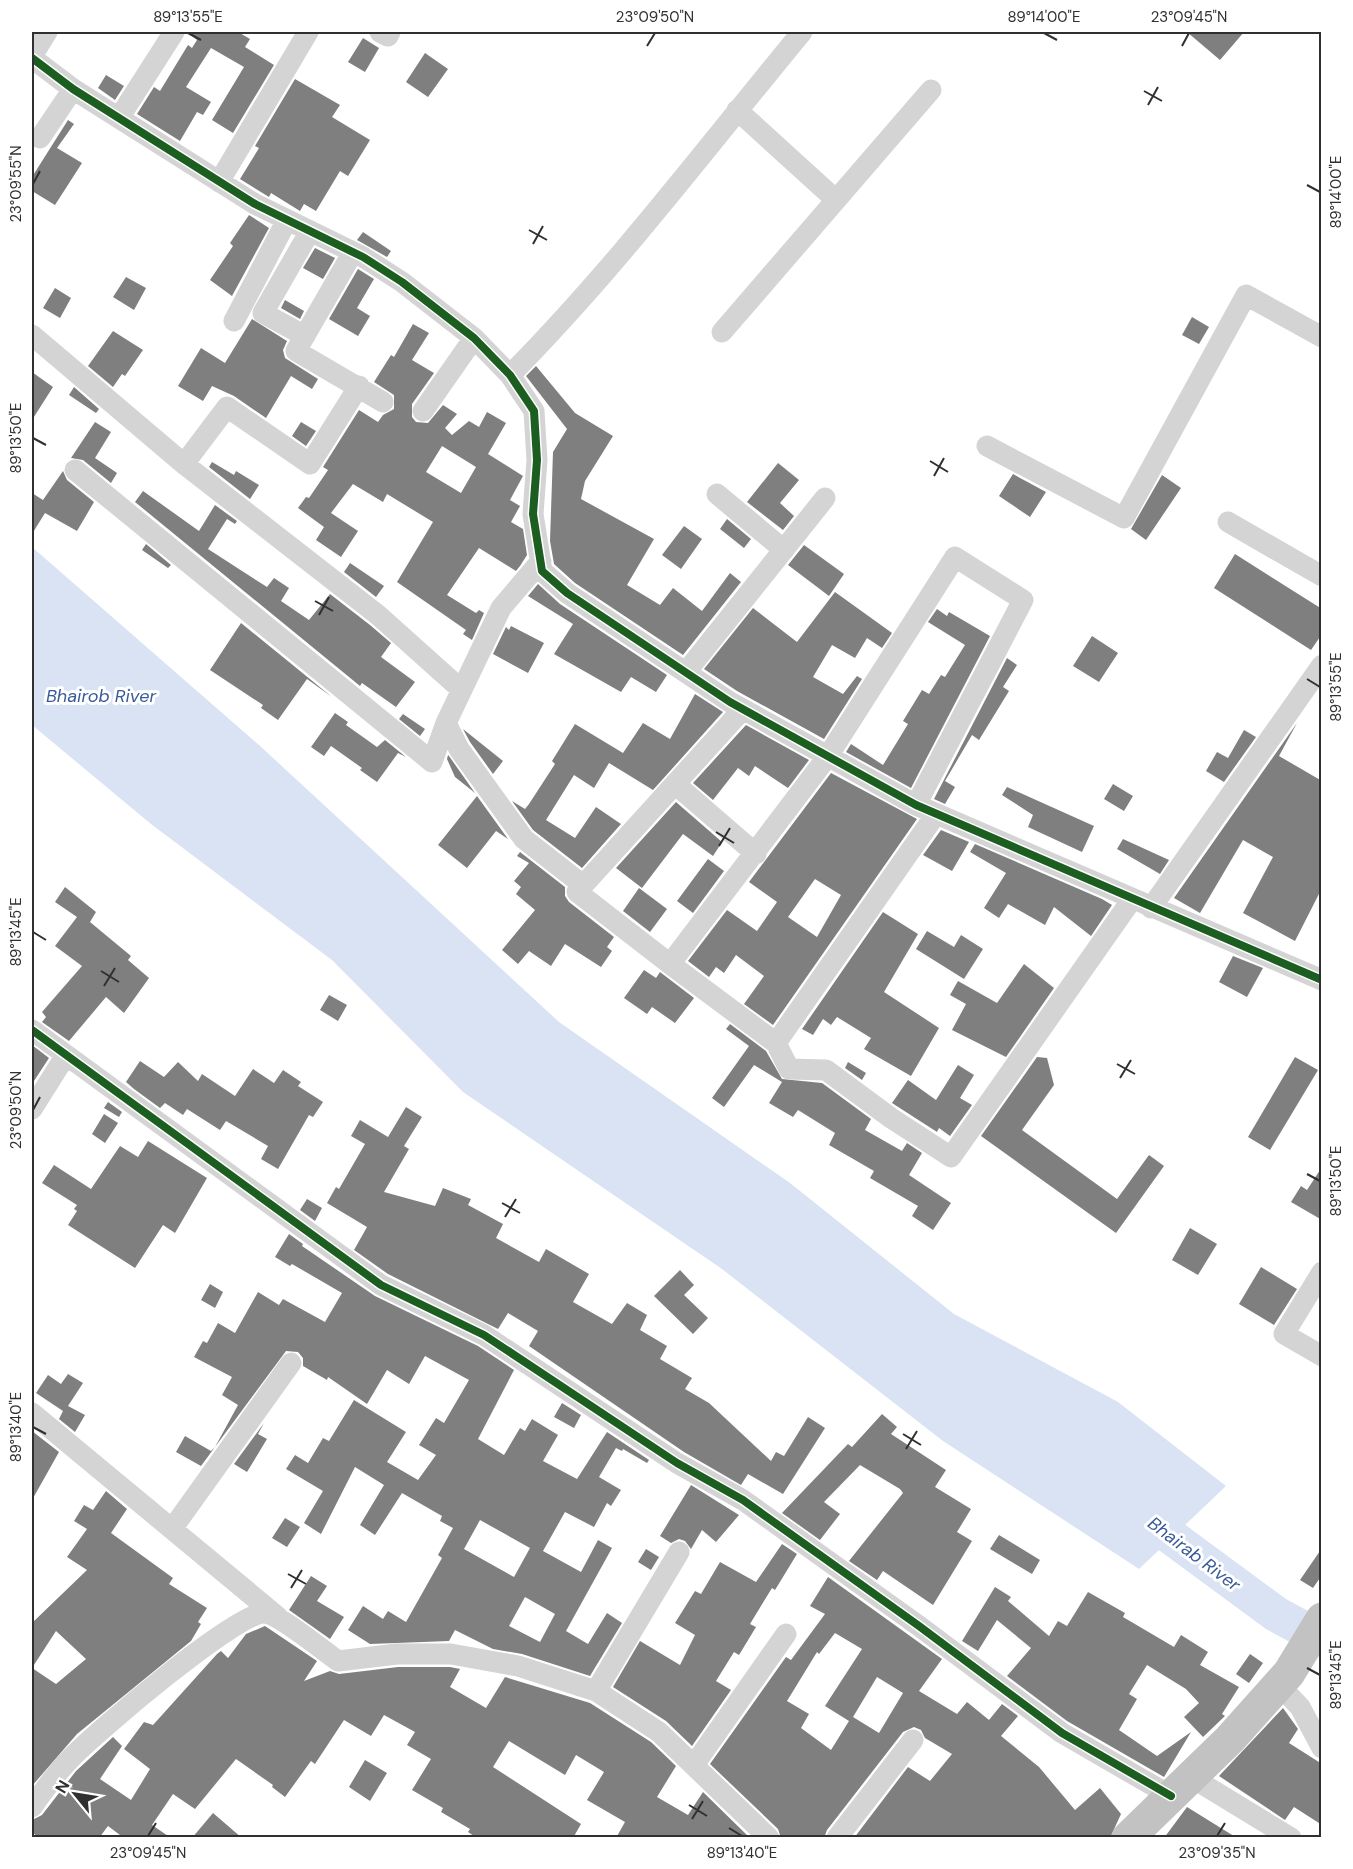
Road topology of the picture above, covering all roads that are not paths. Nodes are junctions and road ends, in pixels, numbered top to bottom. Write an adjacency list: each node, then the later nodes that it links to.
1 (47, 32): 7 (street)
2 (174, 32): 11 (street)
3 (308, 32): 13 (street)
4 (380, 32): 5 (street)
5 (390, 32)
6 (802, 32): 10 (street)
7 (32, 57): 8 (street)
8 (73, 88): 11 (street); 12 (street)
9 (931, 90): 14 (street)
10 (737, 110): 14 (street); 24 (street)
11 (120, 118): 13 (street)
12 (40, 138)
13 (219, 182): 15 (street)
14 (836, 200): 19 (street)
15 (287, 220): 16 (street); 18 (street)
16 (310, 231): 17 (street); 21 (street)
17 (353, 252): 21 (street); 23 (street)
18 (234, 321)
19 (722, 332)
20 (32, 335): 29 (street)
21 (305, 336): 25 (street)
22 (1322, 337): 28 (street)
23 (474, 338): 24 (street); 27 (street)
24 (510, 375): 35 (street)
25 (359, 386): 26 (street); 29 (street)
26 (383, 402)
27 (423, 411)
28 (987, 446)
29 (184, 464): 39 (street)
30 (75, 470): 41 (street)
31 (717, 494): 34 (street)
32 (825, 498): 34 (street)
33 (1228, 522): 36 (street)
34 (784, 550): 38 (street)
35 (540, 561): 38 (street); 41 (street)
36 (1322, 576)
37 (1322, 665): 49 (street)
38 (686, 672): 40 (street)
39 (455, 684)
40 (743, 709): 42 (street); 47 (street)
41 (446, 723): 47 (street)
42 (828, 756): 44 (street); 44 (street); 46 (street)
43 (682, 790): 46 (street)
44 (916, 805): 45 (street)
45 (936, 814): 49 (street); 53 (street)
46 (756, 854): 50 (street)
47 (583, 885): 50 (street)
48 (1128, 905): 53 (street)
49 (1151, 908): 51 (street)
50 (670, 964): 53 (street)
51 (1322, 980)
52 (32, 1030): 54 (street)
53 (776, 1043)
54 (66, 1055): 55 (street); 70 (street)
55 (32, 1108)
56 (1322, 1272): 57 (street)
57 (1322, 1356)
58 (291, 1363): 60 (street)
59 (32, 1413): 60 (street)
60 (172, 1529): 63 (street)
61 (679, 1552): 66 (street)
62 (1322, 1618): 65 (highway)
63 (283, 1622): 66 (street); 71 (street)
64 (786, 1634): 69 (street)
65 (1284, 1679): 68 (street); 70 (highway)
66 (596, 1691): 69 (street)
67 (913, 1740): 73 (street)
68 (1322, 1748)
69 (694, 1765): 72 (street)
70 (1181, 1787): 74 (highway); 75 (street)
71 (32, 1807)
72 (769, 1838)
73 (837, 1838)
74 (1128, 1838)
75 (1291, 1838)

